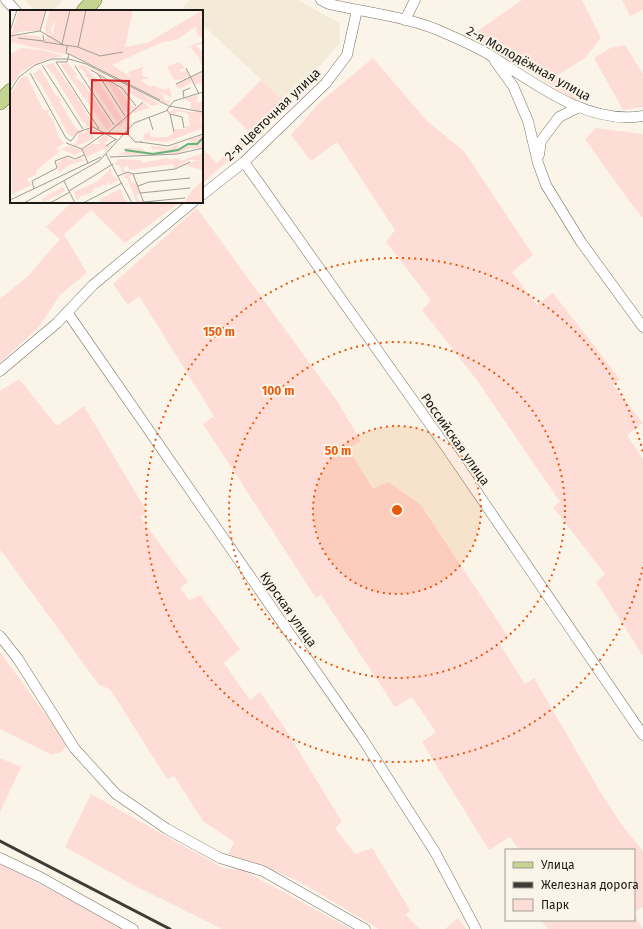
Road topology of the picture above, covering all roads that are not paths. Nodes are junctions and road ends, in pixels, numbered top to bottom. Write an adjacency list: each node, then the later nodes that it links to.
1 (6, 0): 5 (street)
2 (94, 0): 6 (main road)
3 (322, 0): 7 (street)
4 (415, 0): 8 (street)
5 (15, 10)
6 (85, 10)
7 (358, 10): 8 (street, 2-я Молодёжная улица); 14 (street, 2-я Цветочная улица)
8 (405, 20): 9 (street, 2-я Молодёжная улица)
9 (492, 56): 12 (street, 2-я Молодёжная улица); 15 (street)
10 (10, 92): 11 (main road)
11 (0, 102)
12 (578, 107): 13 (street, 2-я Молодёжная улица); 15 (street)
13 (643, 116)
14 (244, 162): 16 (street, 2-я Цветочная улица); 22 (street, Российская улица)
15 (538, 163): 19 (street)
16 (203, 194)
17 (192, 203): 18 (street)
18 (67, 312): 20 (street); 26 (street, Курская улица)
19 (643, 327)
20 (0, 371)
21 (0, 636): 25 (street)
22 (643, 735)
23 (0, 858): 24 (street)
24 (133, 929)
25 (365, 929)
26 (476, 929)

